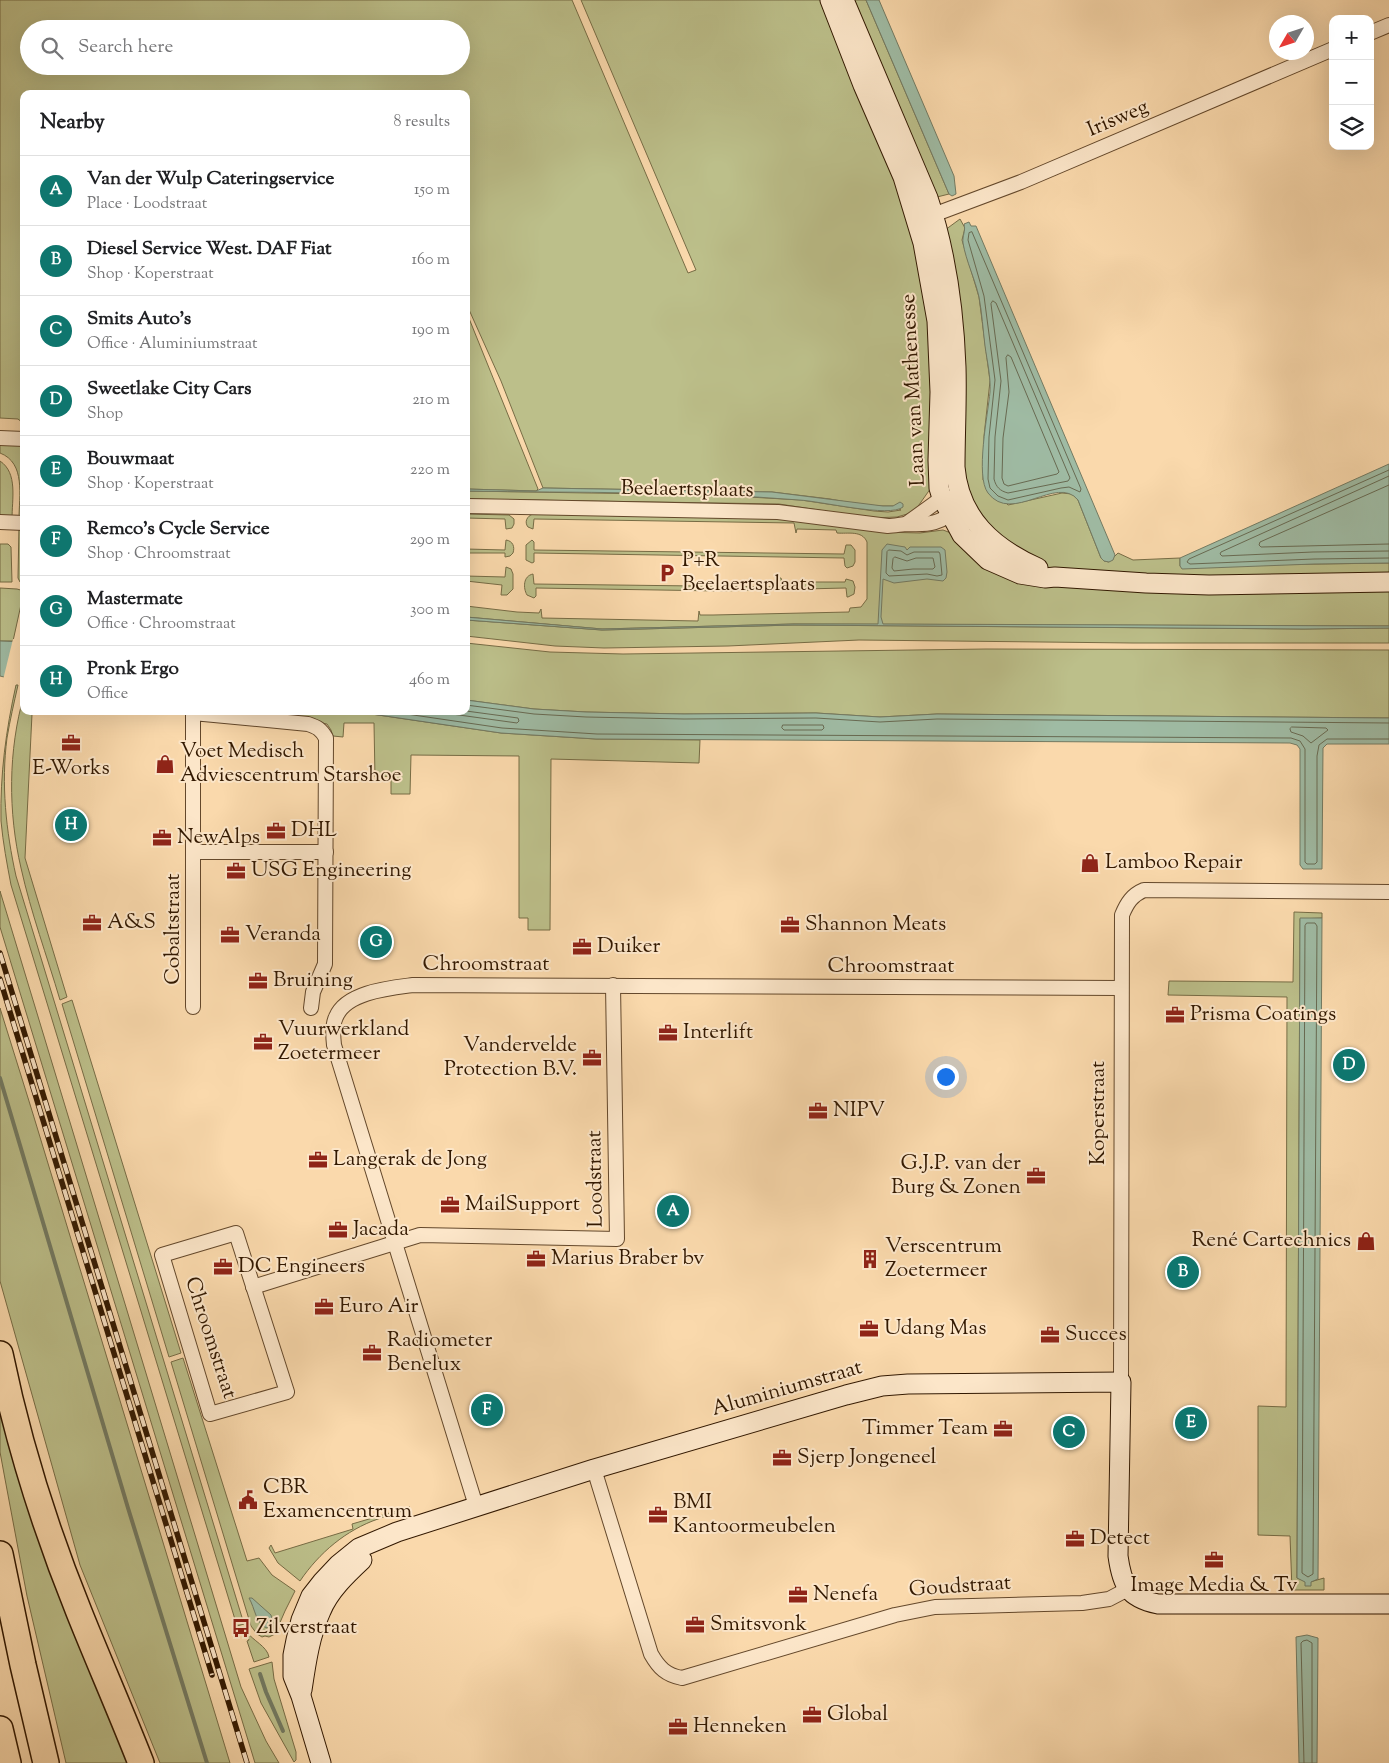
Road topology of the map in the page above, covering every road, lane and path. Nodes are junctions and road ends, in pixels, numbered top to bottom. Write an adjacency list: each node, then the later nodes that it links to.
1 (830, 0): 6 (street, Laan van Mathenesse)
2 (844, 0): 6 (street, Laan van Mathenesse)
3 (1389, 25): 4 (street)
4 (1374, 31)
5 (1329, 51): 6 (street, Irisweg)
6 (925, 218): 9 (street, Laan van Mathenesse); 11 (street, Laan van Mathenesse)
7 (0, 438): 8 (street)
8 (20, 440)
9 (961, 498): 11 (street, Beelaertsplaats); 14 (street, Laan van Mathenesse)
10 (470, 506): 11 (street, Beelaertsplaats)
11 (946, 506): 14 (street, Laan van Mathenesse)
12 (0, 522): 13 (street)
13 (20, 523)
14 (1055, 577): 15 (street, Laan van Mathenesse)
15 (1389, 582)
16 (193, 715): 18 (street, Cobaltstraat)
17 (214, 715): 19 (street, Cobaltstraat)
18 (194, 852): 19 (street, Cobaltstraat); 23 (street, Cobaltstraat)
19 (326, 852): 24 (street, Cobaltstraat)
20 (1389, 892): 22 (street, Koperstraat)
21 (613, 985): 22 (street, Chroomstraat); 25 (street, Loodstraat); 25 (street, Chroomstraat)
22 (1121, 988): 28 (street, Koperstraat)
23 (193, 1007)
24 (311, 1008)
25 (395, 1243): 26 (street); 30 (street, Chroomstraat)
26 (253, 1287): 26 (street, Chroomstraat)
27 (0, 1354): 37 (highway)
28 (1121, 1382): 29 (street, Aluminiumstraat); 32 (street, Koperstraat)
29 (594, 1469): 30 (street, Aluminiumstraat); 32 (street, Goudstraat)
30 (476, 1506): 38 (street)
31 (0, 1554): 36 (highway)
32 (1128, 1589): 33 (street)
33 (1389, 1604)
34 (0, 1729): 35 (highway)
35 (8, 1763)
36 (46, 1763)
37 (141, 1763)
38 (321, 1763)

